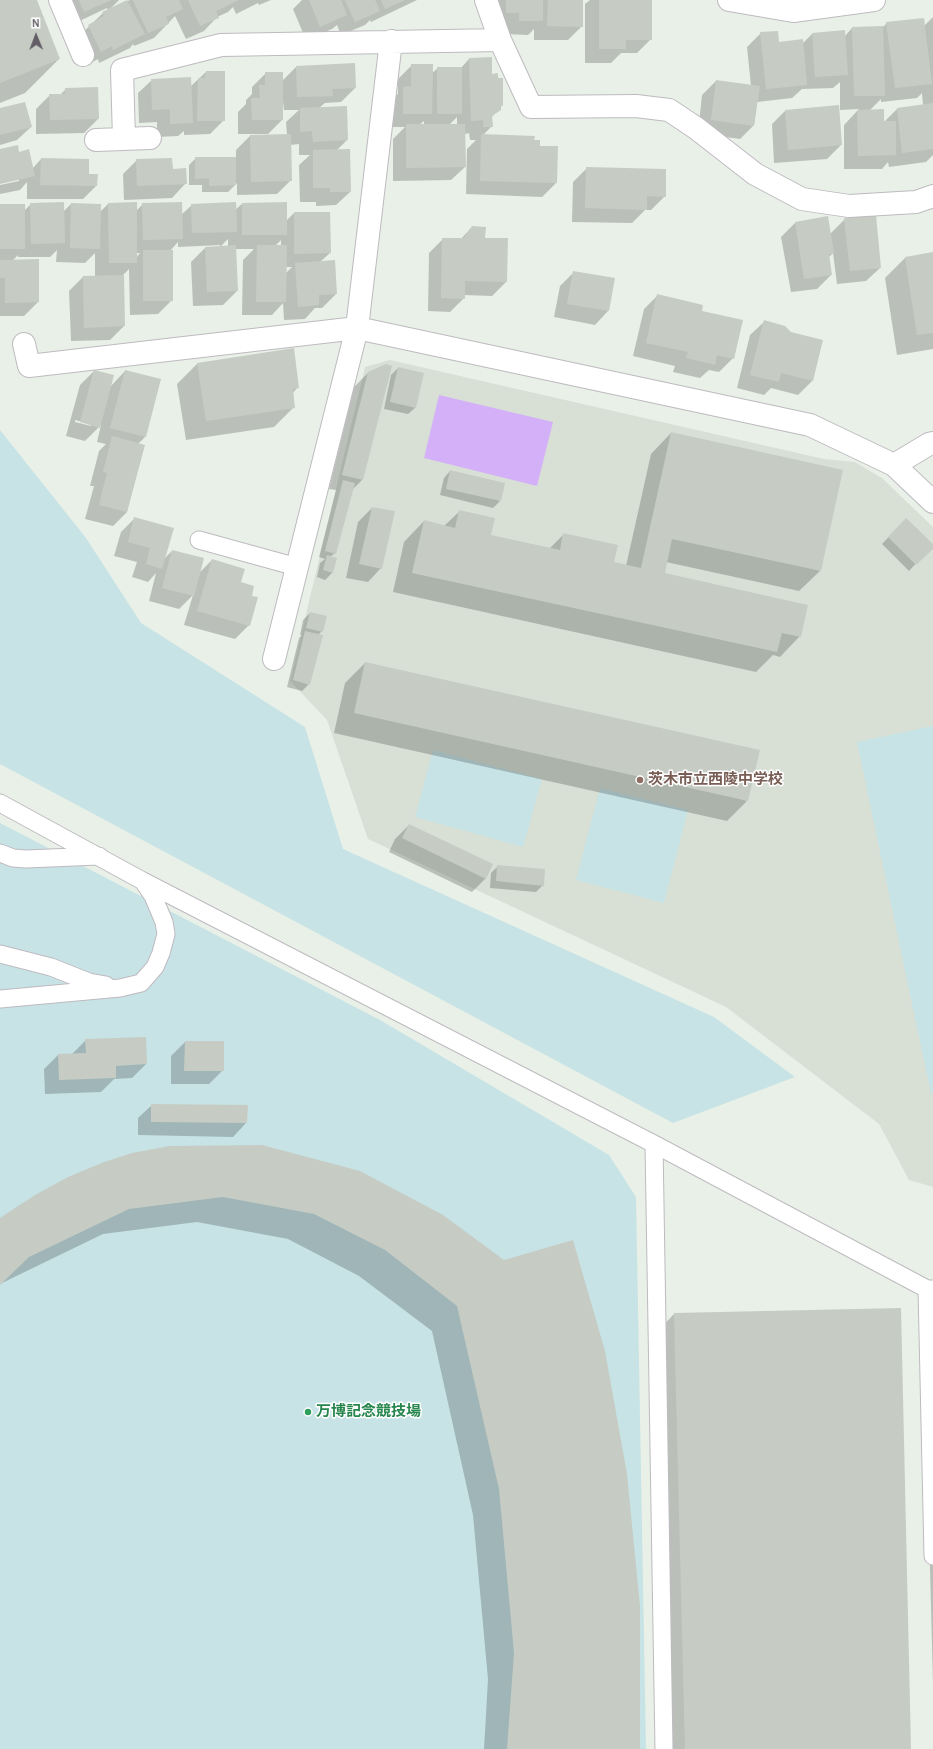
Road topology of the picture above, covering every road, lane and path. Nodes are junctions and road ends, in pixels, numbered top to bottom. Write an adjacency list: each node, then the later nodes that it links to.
1 (60, 0): 7 (street)
2 (486, 0): 6 (street)
3 (729, 0): 4 (street)
4 (874, 0)
5 (391, 40): 6 (street); 9 (street); 12 (street)
6 (500, 40): 11 (street)
7 (84, 55)
8 (150, 138): 9 (street)
9 (124, 139): 10 (street)
10 (96, 140)
11 (933, 196)
12 (357, 328): 13 (street); 15 (street); 18 (street)
13 (24, 344)
14 (933, 443): 15 (street)
15 (894, 465): 16 (street)
16 (933, 502)
17 (199, 540): 18 (lane)
18 (297, 567): 19 (street)
19 (274, 659)
20 (0, 802): 22 (lane)
21 (0, 853): 22 (lane)
22 (100, 856): 23 (lane)
23 (143, 881): 25 (lane); 27 (lane)
24 (0, 954): 25 (lane)
25 (120, 988): 26 (lane)
26 (0, 999)
27 (654, 1144): 28 (lane); 30 (lane)
28 (930, 1289): 29 (lane)
29 (933, 1556)
30 (664, 1749)

